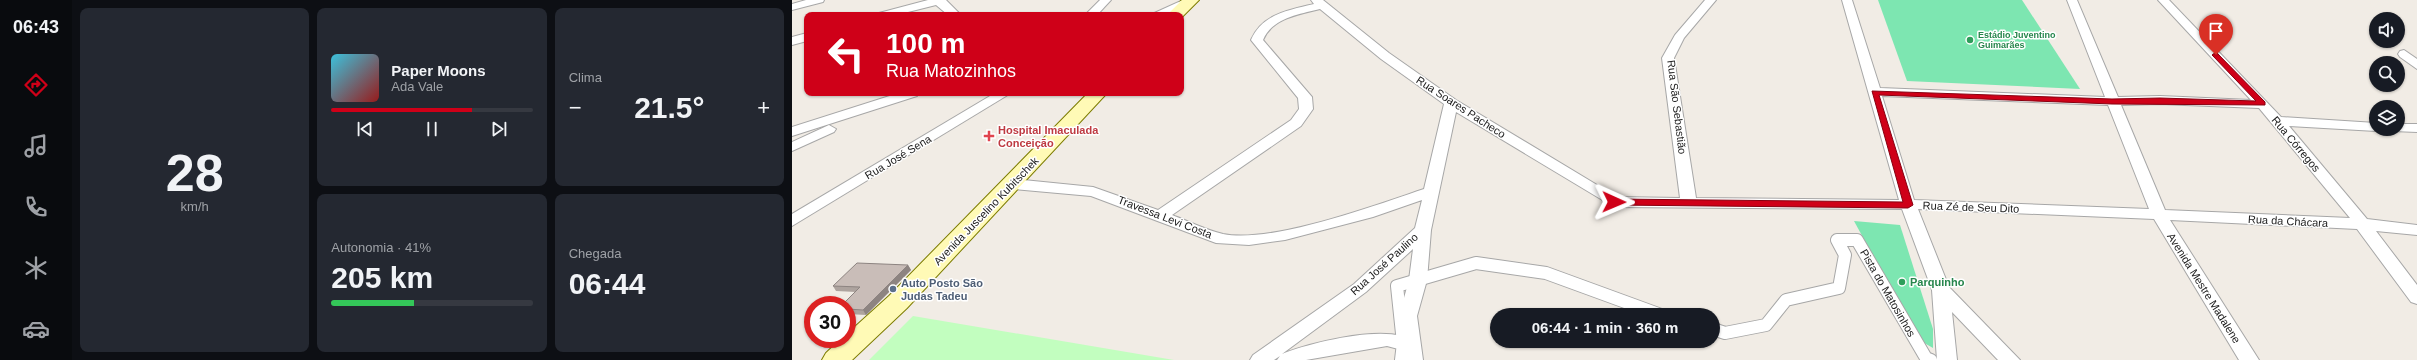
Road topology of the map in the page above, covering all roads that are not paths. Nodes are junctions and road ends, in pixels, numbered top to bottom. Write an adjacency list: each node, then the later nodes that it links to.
1 (819, 0): 11 (street)
2 (940, 0): 10 (street); 13 (street)
3 (1106, 0): 14 (street)
4 (1191, 0): 15 (street); 16 (main road)
5 (1711, 0): 38 (street, Rua São Sebastião)
6 (1847, 0): 21 (street)
7 (2072, 0): 25 (street, Avenida Mestre Madalene)
8 (2163, 0): 27 (street, Rua Córregos)
9 (1319, 2): 26 (street, Rua Soares Pacheco); 41 (street)
10 (897, 5): 12 (street)
11 (792, 8)
12 (886, 12)
13 (952, 12)
14 (1094, 12)
15 (1163, 12)
16 (1178, 12)
17 (804, 38): 18 (street)
18 (792, 41)
19 (2404, 54): 20 (street)
20 (2417, 65)
21 (1874, 92): 25 (street); 39 (street)
22 (903, 96): 28 (street)
23 (999, 96): 42 (street, Rua José Sena)
24 (1095, 96): 35 (main road, Avenida Juscelino Kubitschek)
25 (2112, 102): 27 (street); 40 (street, Avenida Mestre Madalene)
26 (1451, 103): 36 (street, Rua José Paulino); 37 (street, Rua Soares Pacheco)
27 (2263, 104): 29 (street, Rua Córregos)
28 (874, 106): 33 (street); 34 (street)
29 (2277, 121): 30 (street); 43 (street, Rua Córregos)
30 (2369, 127)
31 (2405, 128): 32 (street)
32 (2417, 128)
33 (792, 132)
34 (792, 147)
35 (1013, 184): 41 (street, Travessa Levi Costa); 52 (main road, Avenida Juscelino Kubitschek)
36 (1431, 192): 41 (street, Travessa Levi Costa); 44 (street, Rua José Paulino)
37 (1614, 202): 38 (street, Rua Zé de Seu Dito)
38 (1689, 204): 39 (street, Rua Zé de Seu Dito)
39 (1908, 205): 40 (street, Rua Zé de Seu Dito); 47 (street)
40 (2159, 215): 43 (street, Rua da Chácara); 58 (street, Avenida Mestre Madalene)
41 (1158, 217)
42 (792, 221)
43 (2362, 224): 45 (street, Rua da Chácara); 48 (street, Rua Córregos)
44 (1423, 230): 46 (street); 53 (street, Rua José Paulino)
45 (2417, 230)
46 (1418, 280): 49 (street); 51 (street)
47 (1941, 290): 56 (street); 57 (street)
48 (2417, 298)
49 (1642, 308)
50 (1720, 331): 55 (street, Pista do Matosinhos)
51 (1407, 352): 54 (street)
52 (835, 360)
53 (1260, 360)
54 (1287, 360)
55 (1931, 360)
56 (1947, 360)
57 (2010, 360)
58 (2249, 360)

